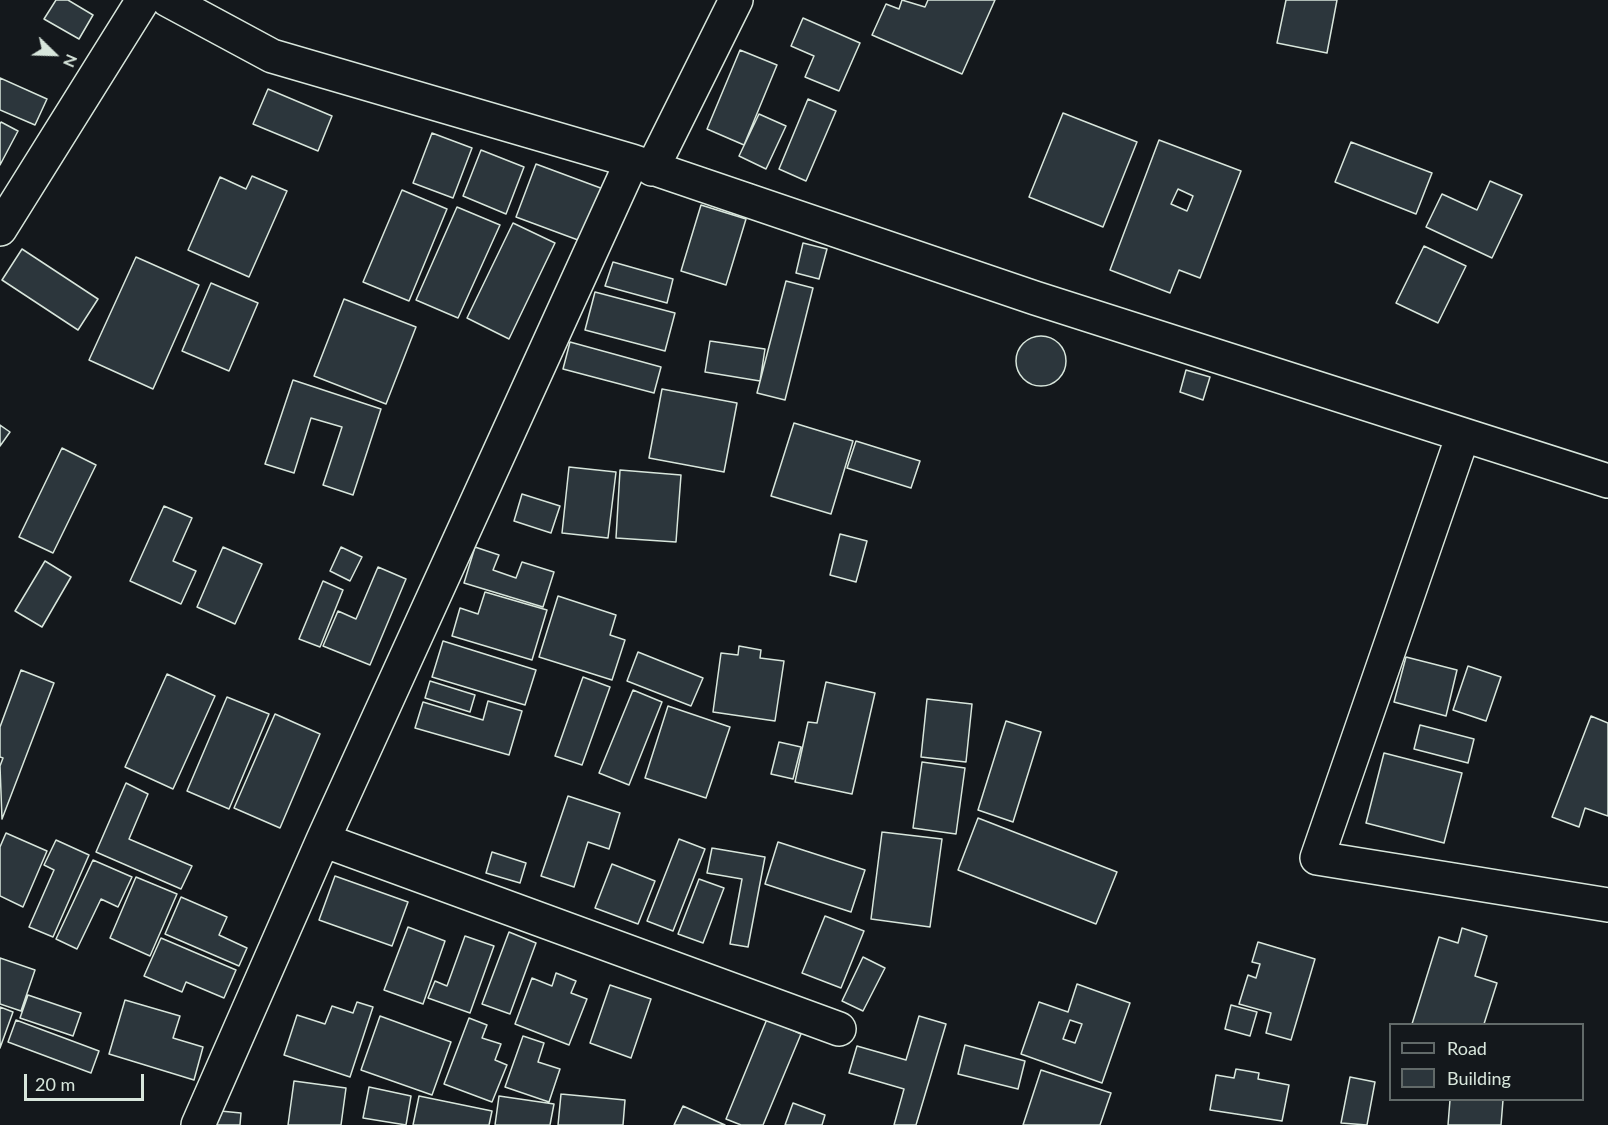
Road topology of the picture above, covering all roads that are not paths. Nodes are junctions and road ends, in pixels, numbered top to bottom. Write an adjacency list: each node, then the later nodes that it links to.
1 (143, 0): 5 (street)
2 (168, 0): 4 (street)
3 (736, 0): 4 (street)
4 (642, 165): 6 (street); 8 (street)
5 (0, 229)
6 (1463, 435): 7 (street); 9 (street)
7 (1608, 481)
8 (323, 840): 10 (street); 11 (street)
9 (1608, 905)
10 (839, 1029)
11 (198, 1125)

